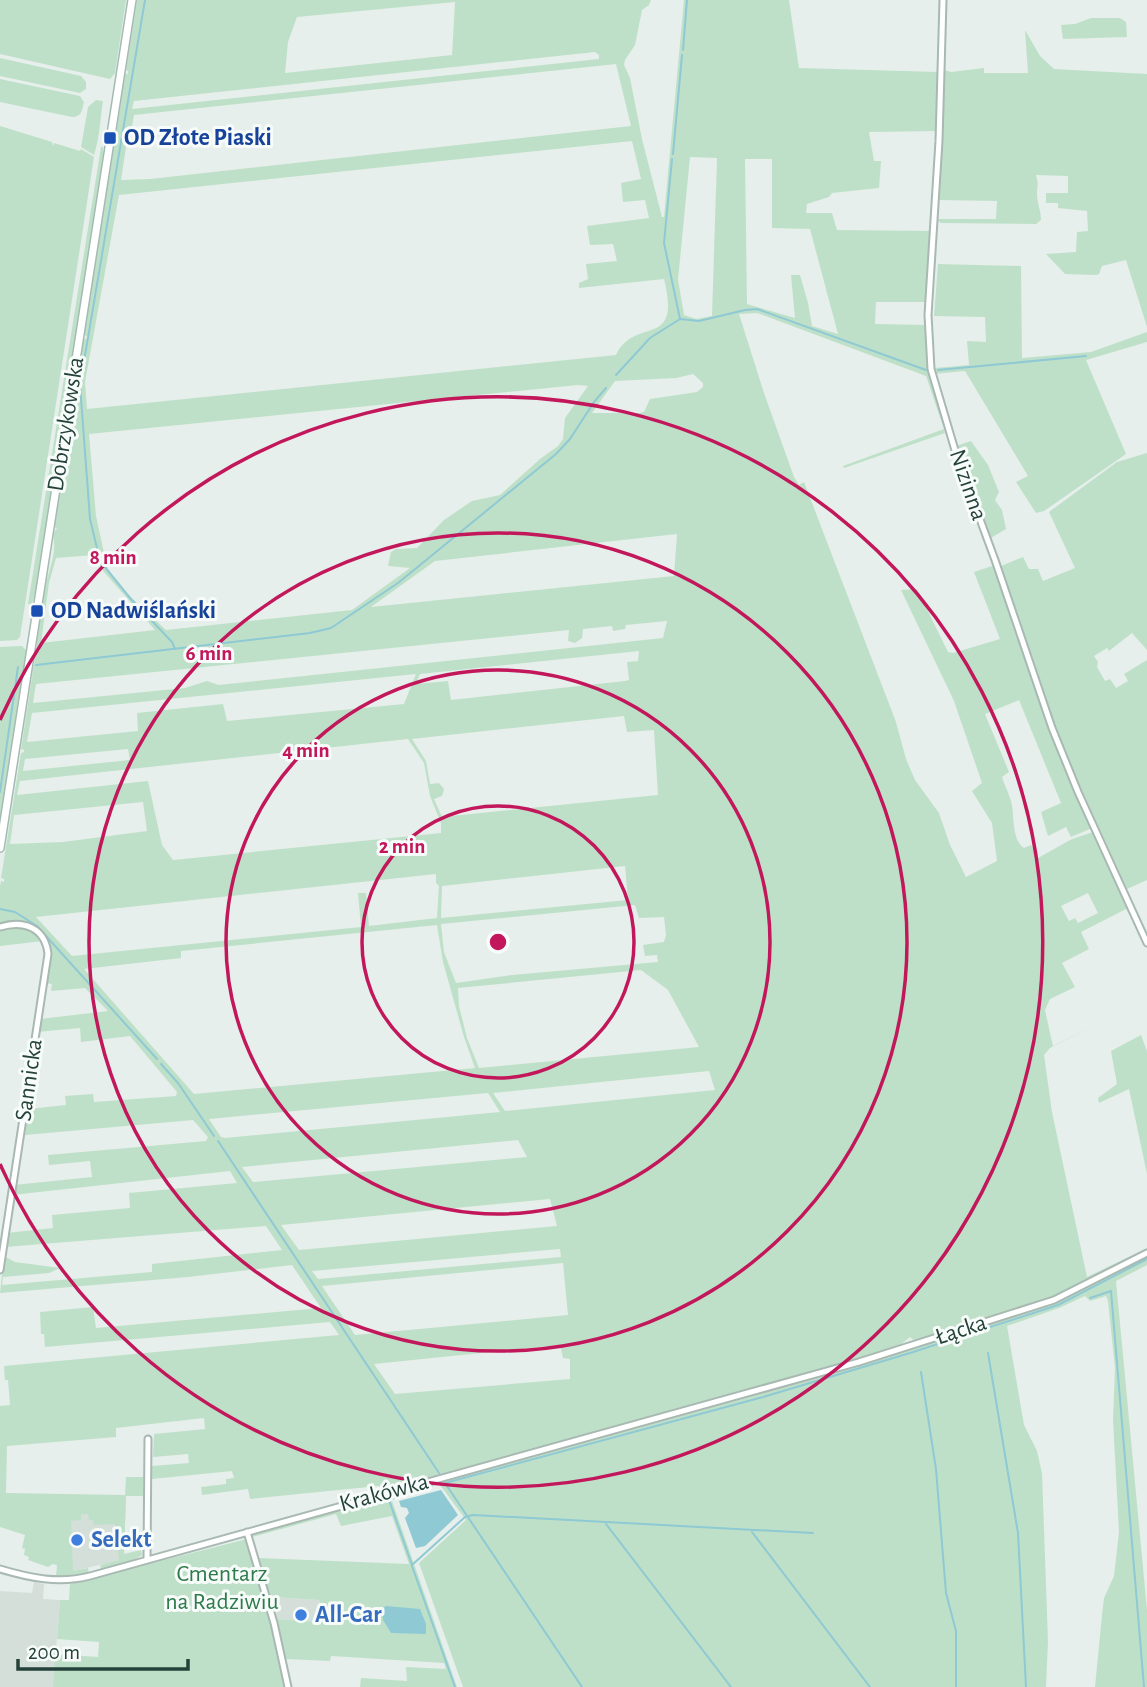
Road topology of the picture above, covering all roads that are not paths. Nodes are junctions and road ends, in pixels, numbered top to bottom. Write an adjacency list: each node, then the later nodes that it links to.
1 (132, 0): 3 (main road, Dobrzykowska)
2 (943, 0): 5 (street, Nizinna)
3 (0, 848)
4 (0, 927): 7 (street, Sannicka)
5 (1147, 943)
6 (1147, 1253): 8 (street, Łącka)
7 (0, 1270)
8 (767, 1388): 10 (street, Krakówka)
9 (148, 1439): 11 (street)
10 (247, 1532): 11 (street, Krakówka); 13 (street)
11 (147, 1559): 12 (street, Krakówka)
12 (0, 1569)
13 (288, 1687)

